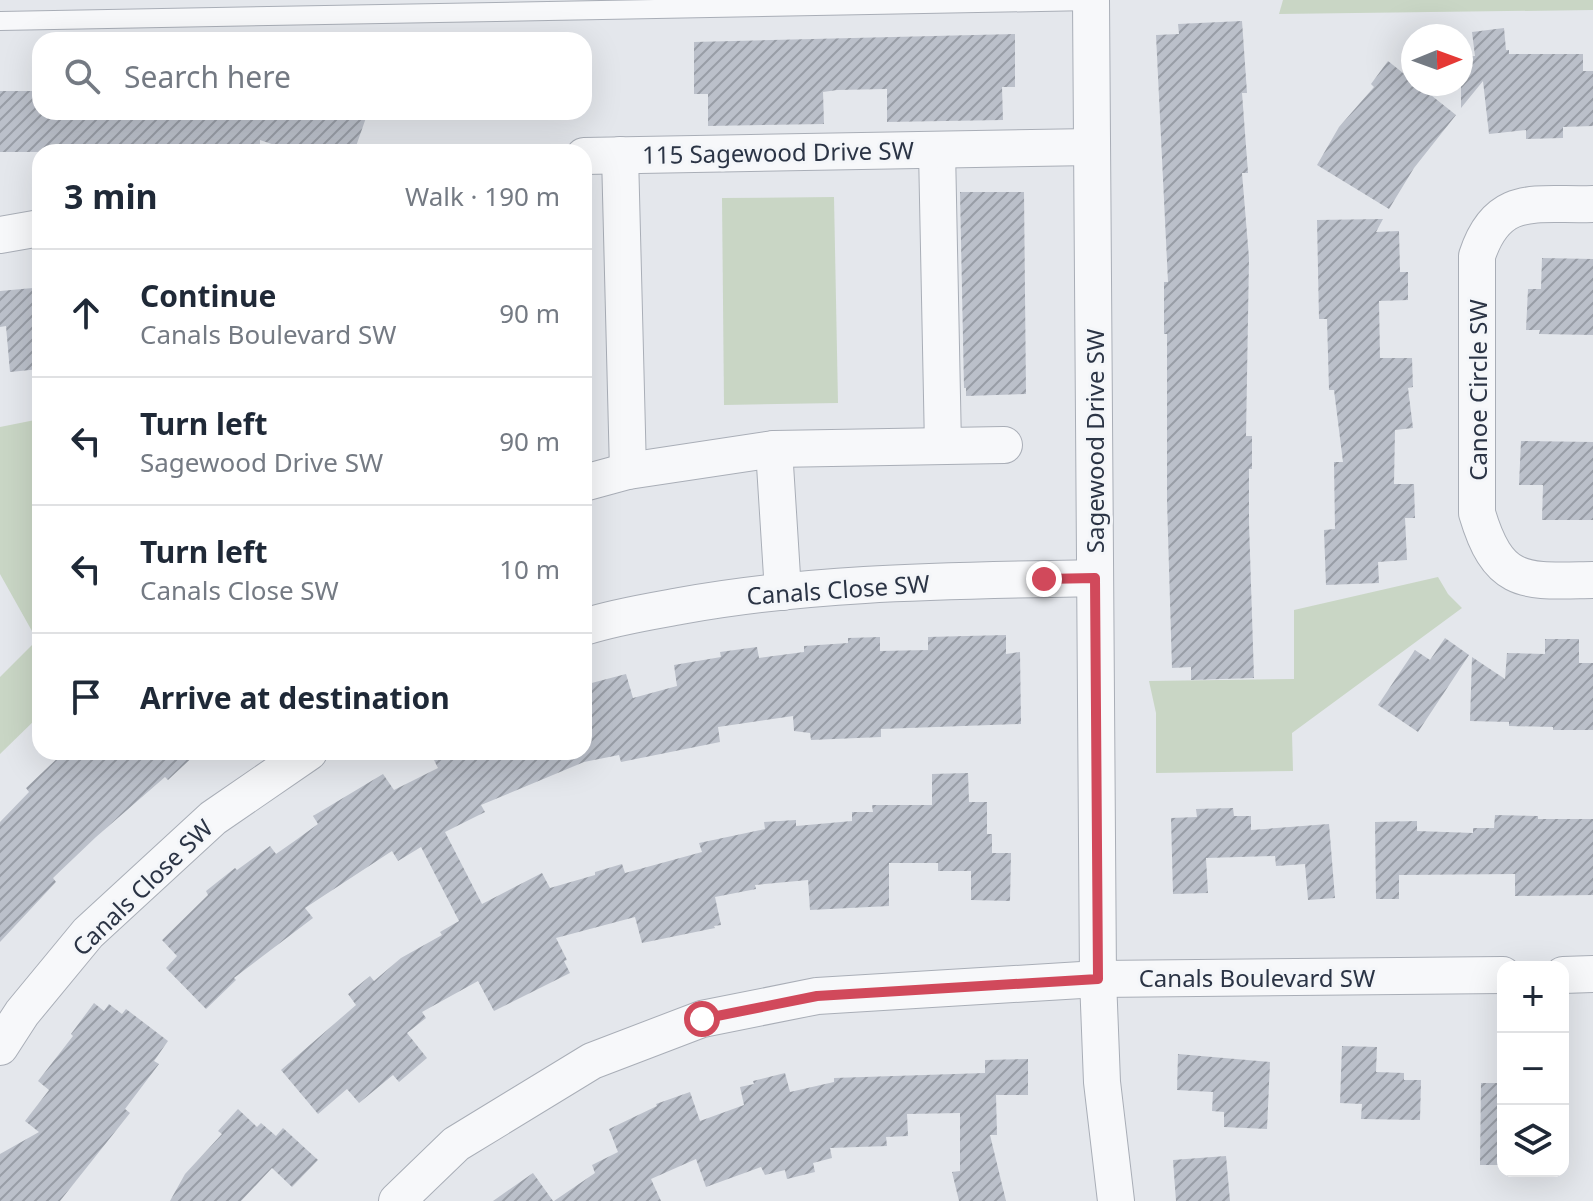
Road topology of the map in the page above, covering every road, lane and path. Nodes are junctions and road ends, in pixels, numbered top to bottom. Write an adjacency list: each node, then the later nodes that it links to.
1 (1091, 1): 2 (lane); 3 (street, Sagewood Drive SW)
2 (0, 21)
3 (1092, 147): 4 (street, 115 Sagewood Drive SW); 15 (street, Sagewood Drive SW)
4 (937, 150): 5 (street, 115 Sagewood Drive SW); 11 (street, 115 Sagewood Drive SW)
5 (620, 155): 6 (street, 115 Sagewood Drive SW); 13 (street, 115 Sagewood Drive SW)
6 (592, 156)
7 (1593, 204): 16 (street, Canoe Circle SW)
8 (32, 229): 9 (street)
9 (0, 235)
10 (1004, 445): 11 (street)
11 (943, 446): 12 (street)
12 (774, 449): 13 (street); 17 (street)
13 (628, 471): 14 (street)
14 (592, 481)
15 (1095, 578): 17 (street, Canals Close SW); 23 (street, Sagewood Drive SW)
16 (1593, 580)
17 (783, 592): 18 (street, Canals Close SW)
18 (592, 624)
19 (297, 760): 24 (street, Canals Close SW)
20 (1593, 974): 22 (street)
21 (1497, 975): 23 (street, Canals Boulevard SW)
22 (1569, 975)
23 (1098, 979): 25 (street, Canals Boulevard SW); 26 (street, Sagewood Drive SW)
24 (0, 1047)
25 (397, 1201)
26 (1116, 1201)

